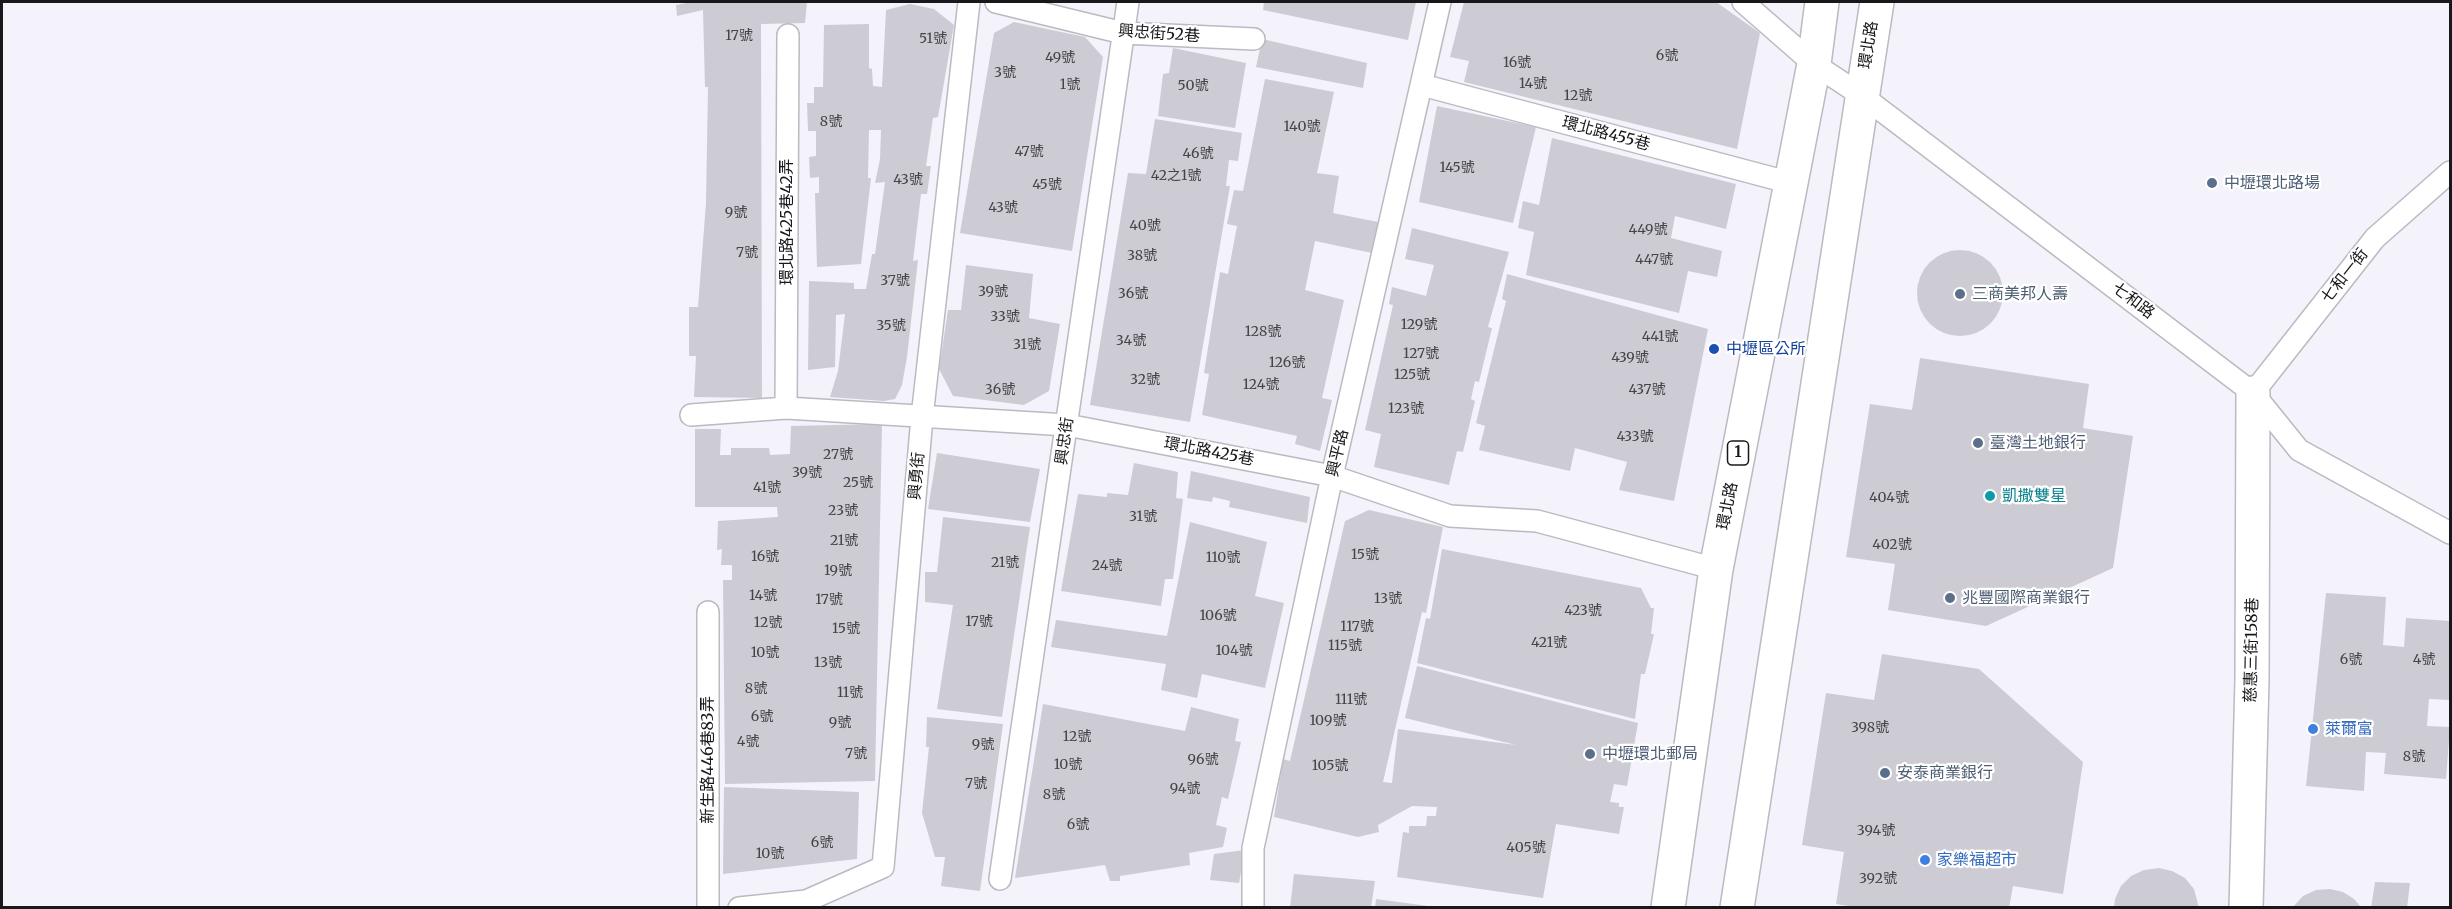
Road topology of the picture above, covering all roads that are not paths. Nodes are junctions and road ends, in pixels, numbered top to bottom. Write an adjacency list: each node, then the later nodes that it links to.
1 (969, 2): 19 (lane, 興勇街)
2 (996, 2): 8 (lane, 興忠街52巷)
3 (1128, 2): 8 (lane, 興忠街)
4 (1440, 2): 12 (lane, 興平路)
5 (1743, 2): 11 (lane, 七和路)
6 (1822, 2): 11 (main road, 環北路 / 1)
7 (1877, 2): 13 (main road, 環北路)
8 (1123, 33): 10 (lane, 興忠街52巷); 20 (lane, 興忠街)
9 (788, 35): 17 (lane, 環北路425巷42弄)
10 (1254, 39)
11 (1814, 64): 13 (lane, 七和路); 15 (main road, 環北路 / 1)
12 (1422, 85): 15 (lane, 環北路455巷); 21 (lane, 興平路)
13 (1861, 95): 16 (lane, 七和路); 31 (main road, 環北路)
14 (2451, 172): 16 (lane, 七和一街)
15 (1791, 183): 23 (main road, 環北路 / 1)
16 (2253, 393): 22 (lane, 七和路); 32 (main road, 慈惠三街158巷)
17 (786, 408): 18 (lane, 環北路425巷); 19 (lane, 環北路425巷)
18 (691, 415)
19 (922, 417): 20 (lane, 環北路425巷); 26 (lane, 興勇街)
20 (1067, 425): 21 (lane, 環北路425巷); 25 (lane, 興忠街)
21 (1332, 476): 23 (lane, 環北路425巷); 29 (lane, 興平路)
22 (2451, 533)
23 (1716, 569): 30 (main road, 環北路 / 1)
24 (708, 612): 27 (lane, 新生路446巷83弄)
25 (1000, 879)
26 (806, 904): 28 (lane)
27 (708, 908)
28 (739, 908)
29 (1253, 908)
30 (1668, 908)
31 (1737, 908)
32 (2246, 908)

